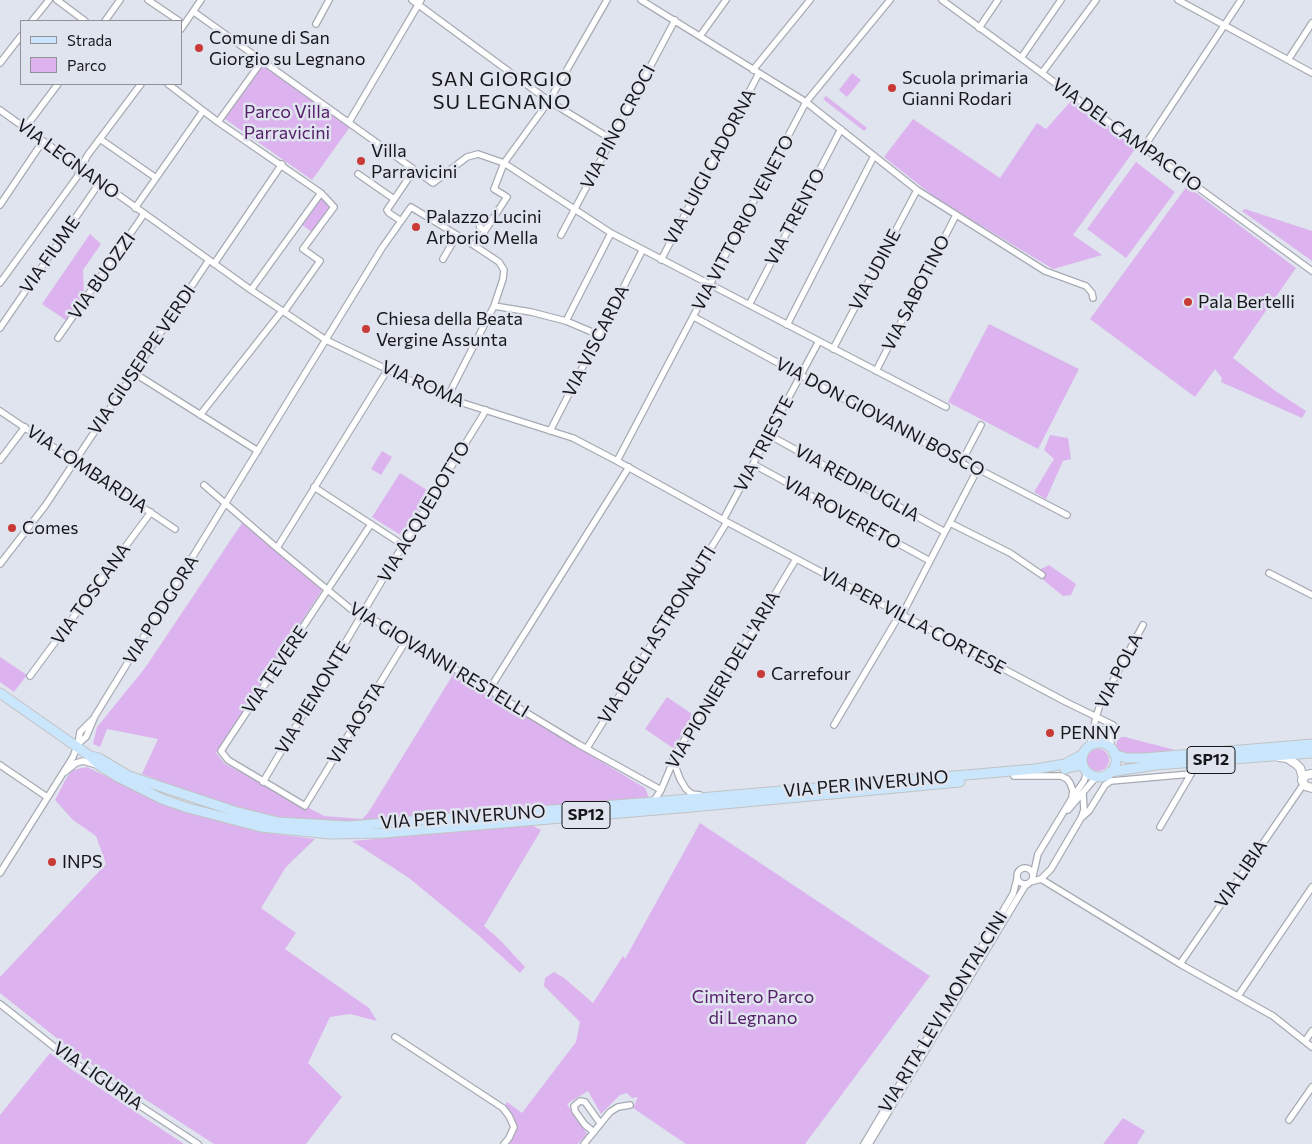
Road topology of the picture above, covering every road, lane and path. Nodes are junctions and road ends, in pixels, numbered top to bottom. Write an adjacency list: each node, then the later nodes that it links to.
1 (49, 0): 22 (street)
2 (57, 0): 23 (street)
3 (120, 0): 24 (street)
4 (148, 0): 25 (street)
5 (201, 0): 21 (street)
6 (328, 0): 29 (street)
7 (412, 0): 19 (street)
8 (607, 0): 44 (street)
9 (641, 0): 26 (street)
10 (726, 0): 32 (street)
11 (810, 0): 38 (street, VIA LUIGI CADORNA)
12 (890, 0): 45 (street, VIA VITTORIO VENETO)
13 (942, 0): 31 (street, VIA DEL CAMPACCIO)
14 (998, 0): 31 (street)
15 (1060, 0): 34 (street)
16 (1096, 0): 40 (street)
17 (1178, 0): 20 (street)
18 (1241, 0): 30 (street)
19 (420, 2): 44 (street); 49 (street)
20 (1190, 2): 30 (street)
21 (194, 12): 28 (street); 36 (street)
22 (33, 20)
23 (84, 20)
24 (106, 20)
25 (174, 20)
26 (675, 20): 32 (street); 53 (street, VIA PINO CROCI)
27 (1312, 23): 35 (street)
28 (182, 24)
29 (316, 24)
30 (1225, 24): 35 (street); 55 (street)
31 (980, 28): 34 (street, VIA DEL CAMPACCIO)
32 (700, 36): 38 (street)
33 (20, 37): 37 (street)
34 (1021, 58): 40 (street, VIA DEL CAMPACCIO)
35 (1288, 60): 39 (street)
36 (262, 61): 48 (street); 49 (street)
37 (0, 64)
38 (756, 71): 45 (street); 79 (street, VIA LUIGI CADORNA)
39 (1312, 73)
40 (1042, 74): 55 (street, VIA DEL CAMPACCIO)
41 (57, 85): 50 (street)
42 (140, 85): 52 (street)
43 (169, 85): 47 (street)
44 (549, 101): 53 (street); 57 (street)
45 (806, 102): 51 (street); 83 (street, VIA VITTORIO VENETO)
46 (0, 110): 50 (street, VIA LEGNANO)
47 (203, 111): 48 (street); 62 (street)
48 (218, 122): 58 (street)
49 (349, 122): 60 (street)
50 (25, 128): 54 (street, VIA LEGNANO)
51 (841, 129): 56 (street); 86 (street, VIA TRENTO)
52 (100, 139): 59 (street); 62 (street)
53 (611, 139): 69 (street, VIA PINO CROCI)
54 (43, 141): 59 (street, VIA LEGNANO); 67 (street)
55 (1144, 147): 81 (street, VIA DEL CAMPACCIO)
56 (874, 156): 64 (street); 91 (street)
57 (504, 163): 60 (street); 69 (street); 76 (street)
58 (282, 164): 65 (street); 80 (street, VIA GIUSEPPE VERDI)
59 (82, 168): 63 (street, VIA LEGNANO); 82 (street)
60 (414, 170): 66 (street)
61 (358, 174): 66 (street)
62 (156, 178): 68 (street)
63 (100, 182): 68 (street, VIA LEGNANO); 92 (street, VIA FIUME)
64 (917, 190): 71 (street); 97 (street, VIA UDINE)
65 (321, 194): 84 (street); 88 (street)
66 (394, 199): 72 (street)
67 (0, 205)
68 (135, 208): 70 (street, VIA ROMA)
69 (574, 209): 73 (street); 75 (street, VIA PINO CROCI)
70 (144, 214): 80 (street, VIA ROMA); 94 (street, VIA BUOZZI)
71 (956, 215): 85 (street); 99 (street, VIA SABOTINO)
72 (401, 221): 74 (street, VIA PODGORA); 95 (street, VIA PODGORA)
73 (610, 233): 77 (street); 90 (street)
74 (457, 234): 76 (street); 78 (street)
75 (561, 235)
76 (475, 246): 87 (street)
77 (642, 250): 79 (street); 93 (street, VIA VISCARDA)
78 (443, 259)
79 (661, 260): 83 (street)
80 (212, 262): 84 (street, VIA ROMA); 100 (street, VIA GIUSEPPE VERDI)
81 (1312, 271)
82 (0, 283)
83 (710, 285): 86 (street); 89 (street, VIA VITTORIO VENETO)
84 (250, 290): 88 (street, VIA ROMA)
85 (1092, 298)
86 (749, 305): 91 (street)
87 (494, 306): 90 (street); 102 (street)
88 (283, 312): 95 (street, VIA ROMA); 106 (street)
89 (694, 317): 101 (street, VIA DON GIOVANNI BOSCO); 114 (street, VIA VITTORIO VENETO)
90 (566, 321): 93 (street)
91 (787, 325): 96 (street)
92 (0, 328)
93 (599, 335): 109 (street, VIA VISCARDA)
94 (58, 338)
95 (326, 340): 98 (street, VIA ROMA); 111 (street, VIA PODGORA)
96 (819, 341): 97 (street); 101 (street, VIA TRIESTE)
97 (834, 349): 99 (street)
98 (388, 368): 102 (street, VIA ROMA); 120 (street)
99 (876, 371): 103 (street)
100 (134, 373): 106 (street); 113 (street, VIA GIUSEPPE VERDI)
101 (801, 376): 110 (street, VIA TRIESTE); 115 (street, VIA DON GIOVANNI BOSCO)
102 (447, 398): 104 (street, VIA ROMA)
103 (946, 407)
104 (486, 410): 109 (street, VIA ROMA); 129 (street, VIA ACQUEDOTTO)
105 (0, 411): 108 (street, VIA LOMBARDIA)
106 (200, 415): 111 (street)
107 (981, 425): 115 (street)
108 (25, 427): 112 (street); 113 (street, VIA LOMBARDIA)
109 (550, 431): 114 (street, VIA ROMA)
110 (769, 435): 116 (street, VIA TRIESTE); 128 (street, VIA REDIPUGLIA)
111 (258, 451): 121 (street, VIA PODGORA)
112 (0, 460)
113 (74, 461): 122 (street, VIA LOMBARDIA); 133 (street, VIA GIUSEPPE VERDI)
114 (617, 461): 117 (street, VIA ROMA)
115 (961, 463): 118 (street, VIA DON GIOVANNI BOSCO)
116 (753, 464): 124 (street, VIA TRIESTE); 132 (street, VIA ROVERETO)
117 (629, 467): 124 (street, VIA ROMA); 143 (street)
118 (978, 472): 123 (street, VIA DON GIOVANNI BOSCO); 125 (street)
119 (204, 485): 121 (street, VIA GIOVANNI RESTELLI)
120 (314, 487): 126 (street); 130 (street)
121 (226, 504): 130 (street, VIA GIOVANNI RESTELLI); 150 (street, VIA PODGORA)
122 (151, 512): 127 (street, VIA LOMBARDIA); 142 (street, VIA TOSCANA)
123 (1067, 515)
124 (727, 522): 131 (street, VIA PER VILLA CORTESE); 151 (street, VIA DEGLI ASTRONAUTI)
125 (950, 522): 128 (street); 135 (street)
126 (371, 524): 129 (street); 136 (street, VIA TEVERE)
127 (175, 529)
128 (946, 532): 132 (street)
129 (404, 545): 139 (street, VIA ACQUEDOTTO)
130 (277, 548): 136 (street, VIA GIOVANNI RESTELLI)
131 (796, 559): 138 (street, VIA PER VILLA CORTESE); 157 (street, VIA PIONIERI DELL'ARIA)
132 (930, 561): 138 (street)
133 (0, 564)
134 (1269, 573): 137 (street)
135 (1042, 575)
136 (328, 590): 139 (street, VIA GIOVANNI RESTELLI); 168 (street, VIA TEVERE)
137 (1312, 595)
138 (901, 614): 145 (street, VIA PER VILLA CORTESE); 146 (street)
139 (362, 615): 141 (street, VIA GIOVANNI RESTELLI); 168 (street, VIA PIEMONTE)
140 (1143, 625): 145 (street, VIA POLA)
141 (407, 639): 143 (street, VIA GIOVANNI RESTELLI); 168 (street, VIA AOSTA)
142 (30, 676)
143 (489, 690): 151 (street, VIA GIOVANNI RESTELLI)
144 (0, 693): 150 (main road, VIA PER INVERUNO / SP12)
145 (1096, 717): 147 (street, VIA PER VILLA CORTESE); 148 (street)
146 (834, 725)
147 (1114, 725): 148 (street); 152 (street)
148 (1091, 741): 152 (main road); 154 (main road)
149 (1312, 744): 152 (main road, SP12)
150 (77, 746): 155 (main road, VIA PER INVERUNO / SP12); 165 (street, VIA PODGORA)
151 (588, 748): 170 (street, VIA GIOVANNI RESTELLI)
152 (1112, 751): 162 (main road)
153 (1312, 753): 156 (main road, SP12)
154 (1083, 754): 161 (main road); 171 (main road, VIA PER INVERUNO / SP12)
155 (90, 756): 160 (main road, VIA PER INVERUNO / SP12); 176 (main road, VIA PER INVERUNO / SP12)
156 (1272, 756): 158 (main road, SP12); 169 (street)
157 (673, 760): 170 (street, VIA PIONIERI DELL'ARIA); 171 (street)
158 (1195, 762): 162 (main road, SP12); 163 (street)
159 (0, 765): 173 (street)
160 (100, 766): 165 (street); 166 (main road, VIA PER INVERUNO / SP12)
161 (1085, 769): 166 (main road, VIA PER INVERUNO / SP12); 167 (main road); 174 (street)
162 (1110, 772): 167 (main road)
163 (1191, 774): 175 (street); 179 (street)
164 (1312, 774): 169 (street)
165 (59, 776): 173 (street, VIA PODGORA)
166 (1014, 776): 174 (street, VIA PER INVERUNO)
167 (1097, 776): 172 (street)
168 (263, 782)
169 (1308, 786): 188 (street, VIA LIBIA)
170 (661, 790): 176 (street, VIA PIONIERI DELL'ARIA)
171 (801, 790): 176 (main road, VIA PER INVERUNO / SP12)
172 (1083, 795): 175 (street); 177 (street); 178 (street)
173 (47, 797): 182 (street, VIA PODGORA)
174 (1072, 798): 178 (street)
175 (1096, 799): 177 (street)
176 (653, 802)
177 (1081, 818): 185 (street)
178 (1059, 821): 180 (street)
179 (1160, 827)
180 (1038, 854): 181 (street); 183 (street)
181 (1022, 868): 183 (street); 184 (street)
182 (0, 873)
183 (1034, 876): 186 (street)
184 (1017, 879): 186 (street); 203 (street, VIA RITA LEVI MONTALCINI)
185 (1041, 879): 186 (street); 188 (street)
186 (1029, 883): 204 (street, VIA RITA LEVI MONTALCINI)
187 (1312, 887): 189 (street)
188 (1180, 964): 189 (street)
189 (1238, 996): 193 (street)
190 (0, 1004): 200 (street, VIA LIGURIA)
191 (1312, 1031): 193 (street)
192 (395, 1036): 201 (street)
193 (1305, 1041): 194 (street)
194 (1312, 1047)
195 (1312, 1088): 197 (street)
196 (630, 1105): 198 (street)
197 (1288, 1120)
198 (600, 1123): 199 (street); 199 (street)
199 (594, 1132): 202 (street)
200 (198, 1144)
201 (504, 1144)
202 (584, 1144)
203 (864, 1144)
204 (869, 1144)

